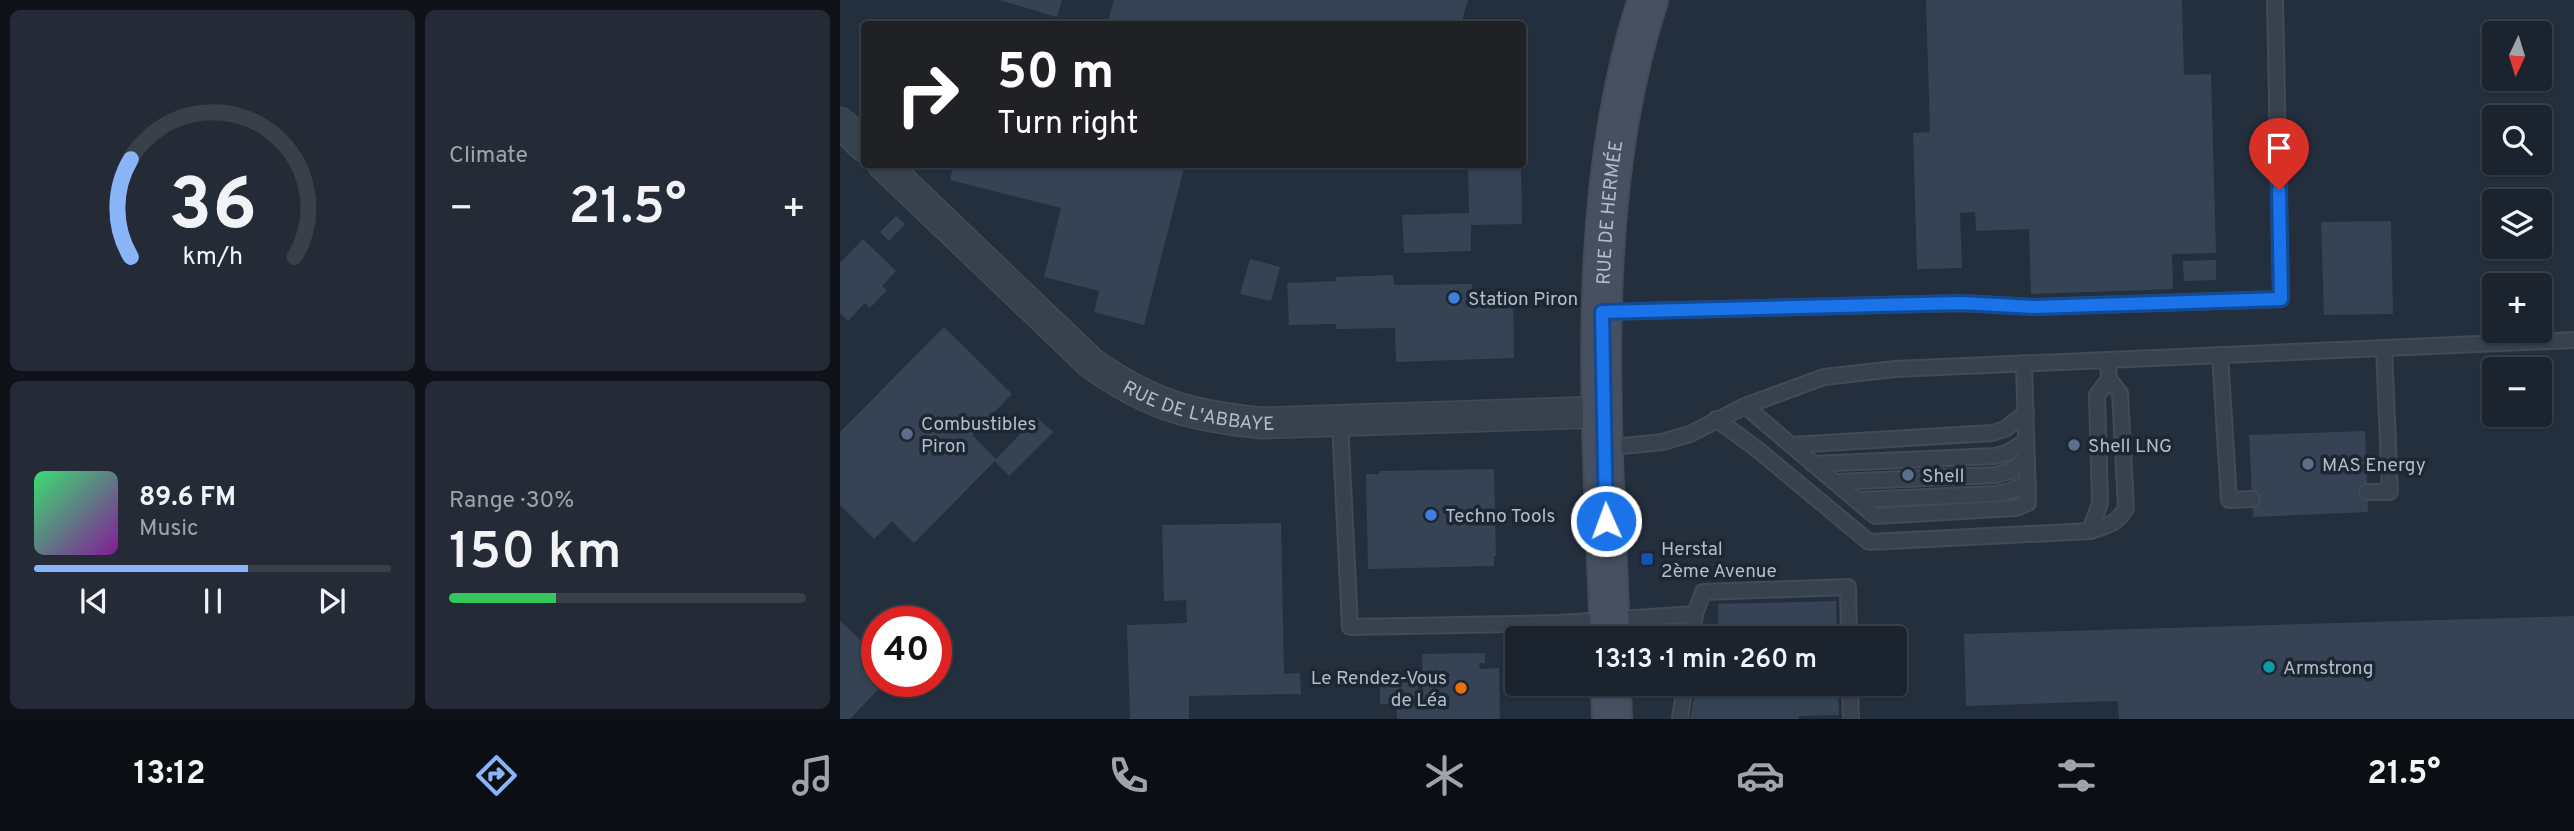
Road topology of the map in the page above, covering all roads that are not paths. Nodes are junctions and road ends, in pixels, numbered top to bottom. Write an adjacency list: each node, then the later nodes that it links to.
1 (1648, 0): 6 (street, RUE DE HERMÉE)
2 (2275, 0): 6 (lane)
3 (840, 123): 4 (street)
4 (861, 143)
5 (887, 168): 16 (street, RUE DE L'ABBAYE)
6 (1602, 312): 17 (street, RUE DE HERMÉE)
7 (2574, 340): 8 (lane)
8 (2384, 348): 9 (lane); 23 (lane)
9 (2220, 355): 10 (lane); 24 (lane)
10 (2108, 360): 11 (lane); 12 (lane)
11 (2024, 363): 13 (lane); 14 (lane)
12 (2109, 379): 25 (lane); 25 (lane)
13 (1745, 406): 15 (lane); 19 (lane)
14 (2026, 413): 18 (lane); 19 (lane)
15 (1716, 419): 17 (lane); 25 (lane)
16 (1340, 422): 17 (street, RUE DE L'ABBAYE); 27 (lane)
17 (1603, 430): 28 (street, RUE DE HERMÉE)
18 (2026, 441): 20 (lane); 21 (lane)
19 (1791, 445): 21 (lane)
20 (2027, 460): 22 (lane); 22 (lane)
21 (1813, 464): 22 (lane)
22 (1835, 482)
23 (2367, 492)
24 (2252, 499)
25 (2090, 531)
26 (1695, 614): 29 (lane); 30 (lane); 31 (lane)
27 (1584, 626)
28 (1609, 626)
29 (1626, 626)
30 (1694, 626)
31 (1849, 626)
32 (1611, 696): 35 (street)
33 (1683, 696): 36 (lane)
34 (1850, 696): 37 (lane)
35 (1612, 719)
36 (1680, 719)
37 (1851, 719)

